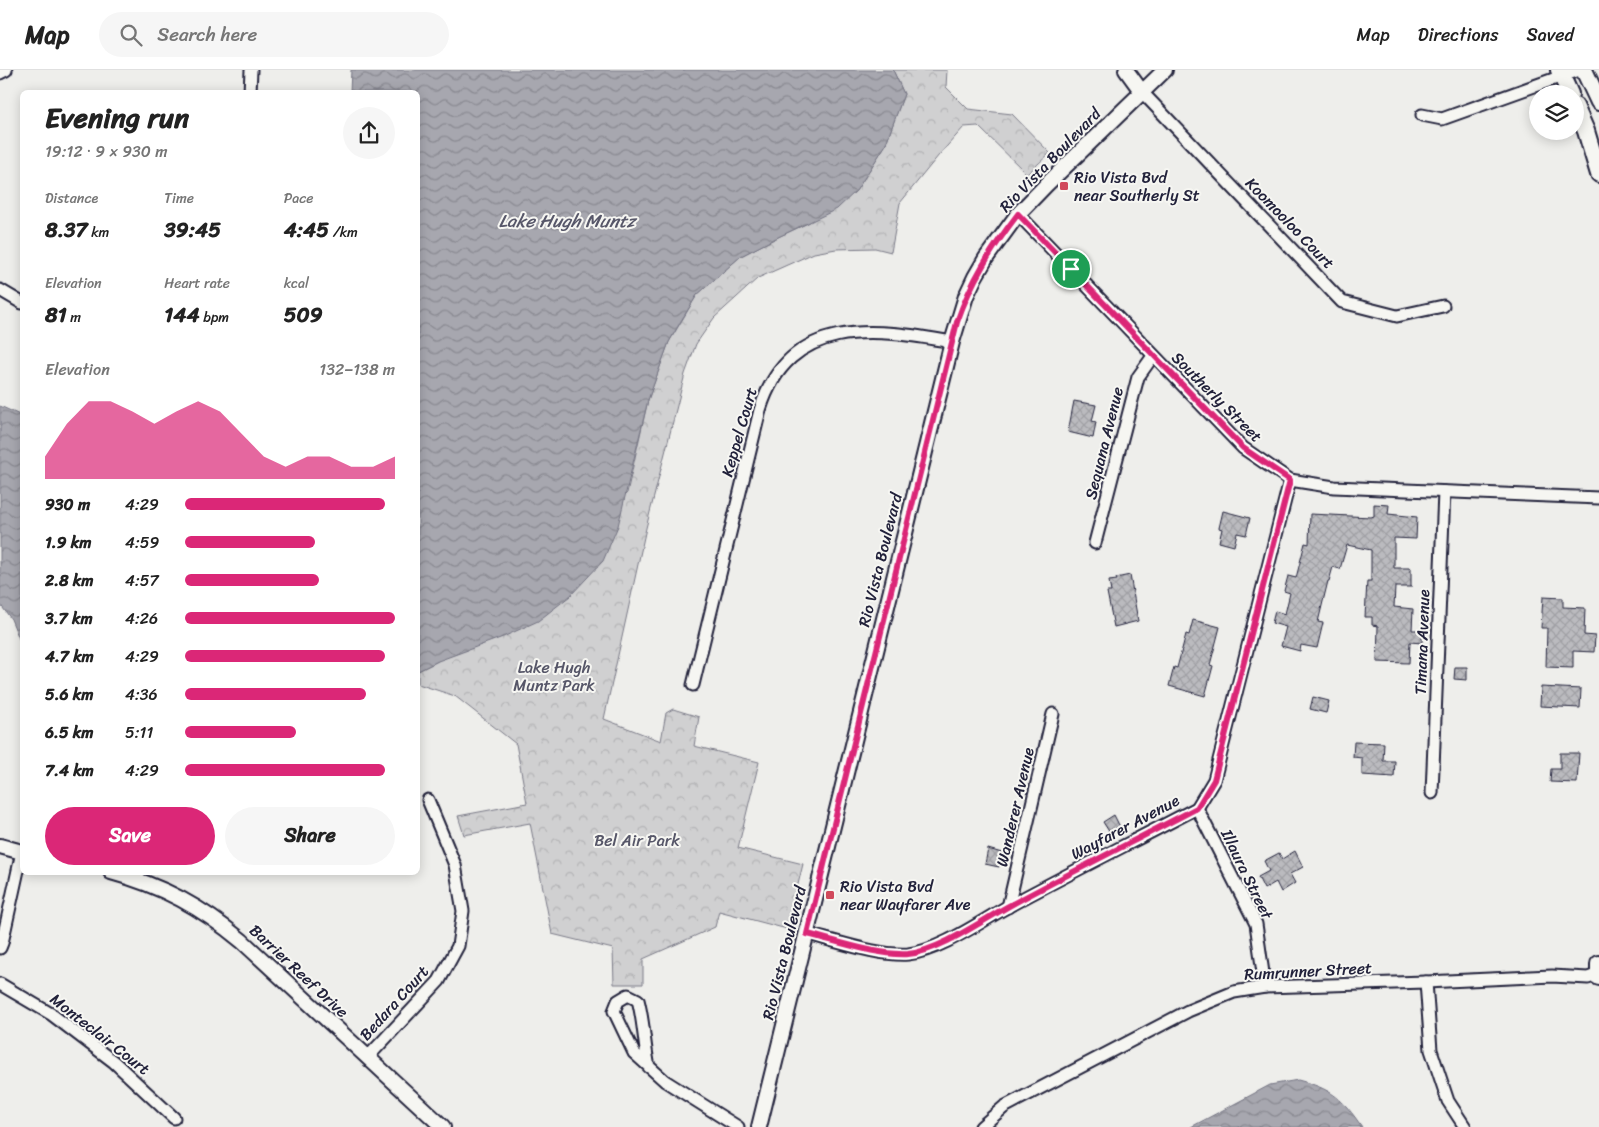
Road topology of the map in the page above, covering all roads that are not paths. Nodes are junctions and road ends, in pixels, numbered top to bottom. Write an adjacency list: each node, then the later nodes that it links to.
1 (6, 70): 8 (street)
2 (252, 70): 10 (street)
3 (1126, 70): 11 (street)
4 (1165, 70): 11 (street, Rio Vista Boulevard)
5 (1579, 70): 7 (street)
6 (1584, 70): 12 (main road)
7 (1561, 73): 9 (main road); 13 (street)
8 (0, 74)
9 (1566, 85)
10 (250, 90)
11 (1142, 92): 16 (street, Rio Vista Boulevard); 19 (street, Koomooloo Court)
12 (1599, 102)
13 (1422, 115)
14 (1584, 127): 15 (main road)
15 (1599, 174)
16 (1018, 214): 20 (street, Rio Vista Boulevard); 21 (street, Southerly Street)
17 (0, 290): 18 (street)
18 (20, 301)
19 (1443, 306)
20 (952, 342): 26 (street, Keppel Court); 36 (street, Rio Vista Boulevard)
21 (1153, 356): 22 (street, Southerly Street); 25 (street, Sequana Avenue)
22 (1290, 480): 23 (street, Southerly Street); 30 (street, Wayfarer Avenue)
23 (1444, 492): 24 (street, Southerly Street); 28 (street, Timana Avenue)
24 (1599, 498)
25 (1095, 543)
26 (693, 685)
27 (1053, 714): 35 (street, Wanderer Avenue)
28 (1432, 793)
29 (428, 800): 43 (street, Bedara Court)
30 (1197, 808): 35 (street, Wayfarer Avenue); 42 (street, Illaura Street)
31 (0, 846): 32 (street)
32 (20, 851)
33 (20, 861): 37 (street)
34 (120, 875): 43 (street, Barrier Reef Drive)
35 (1008, 907): 36 (street, Wayfarer Avenue)
36 (807, 934): 48 (street, Rio Vista Boulevard)
37 (0, 948)
38 (1599, 964): 39 (main road)
39 (1599, 975): 40 (street, Rumrunner Street)
40 (1426, 982): 42 (street, Rumrunner Street); 50 (street)
41 (0, 984): 45 (street, Monteclair Court)
42 (1265, 987): 49 (street, Rumrunner Street)
43 (367, 1058): 46 (street, Barrier Reef Drive)
44 (649, 1067): 44 (street); 47 (street)
45 (174, 1118)
46 (443, 1127)
47 (738, 1127)
48 (759, 1127)
49 (981, 1127)
50 (1465, 1127)

